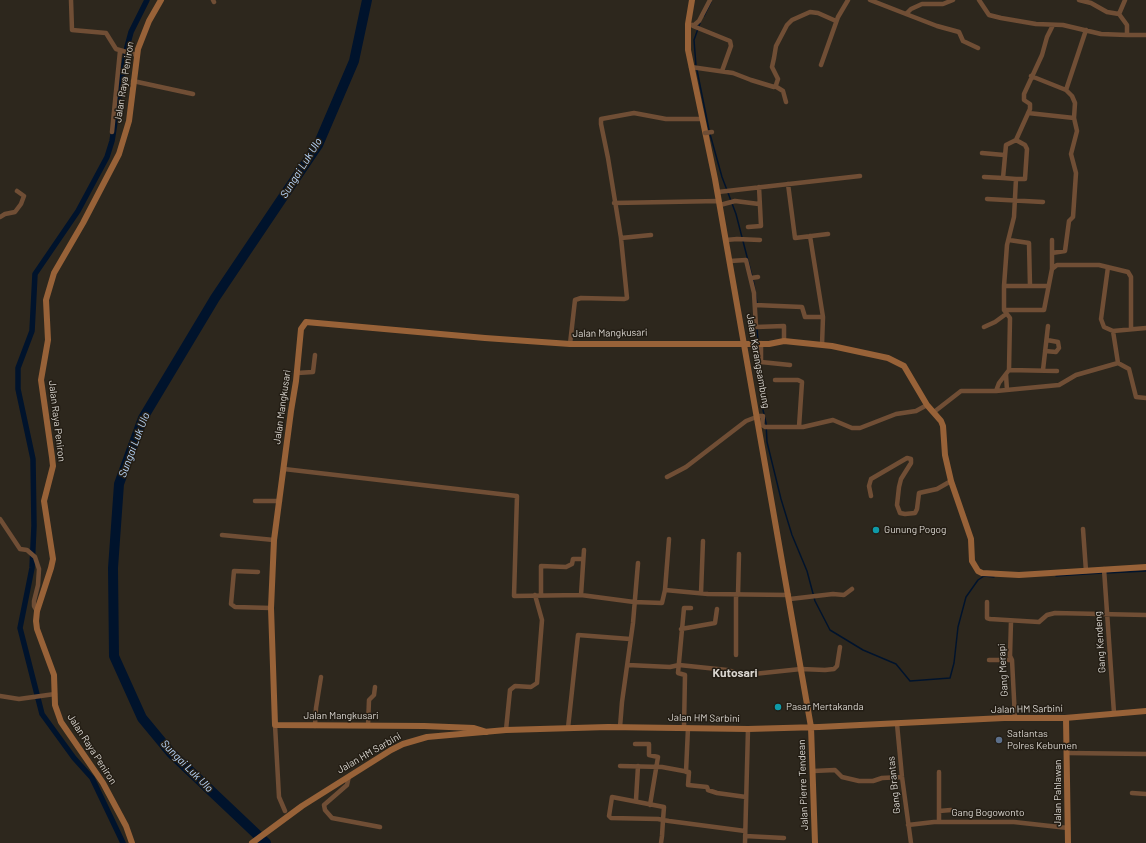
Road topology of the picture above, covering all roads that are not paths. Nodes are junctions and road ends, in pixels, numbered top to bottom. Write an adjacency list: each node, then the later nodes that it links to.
1 (71, 0): 20 (street)
2 (161, 0): 21 (main road, Jalan Raya Peniron)
3 (692, 0): 15 (main road, Jalan Karangsambung)
4 (710, 0): 15 (street)
5 (848, 0): 13 (street)
6 (870, 0): 11 (street)
7 (953, 0): 11 (street)
8 (979, 0): 14 (street)
9 (1078, 0): 12 (street)
10 (1125, 0): 12 (street)
11 (906, 14): 19 (street)
12 (1119, 14): 17 (street)
13 (836, 22): 22 (street); 27 (street)
14 (1053, 25): 16 (street); 25 (street)
15 (694, 26): 23 (main road, Jalan Karangsambung); 24 (street)
16 (1086, 30): 17 (street); 28 (street)
17 (1127, 35): 18 (street)
18 (1146, 35)
19 (978, 48)
20 (121, 51): 21 (street); 34 (street)
21 (137, 55): 26 (main road, Jalan Raya Peniron)
22 (821, 64)
23 (692, 67): 24 (street); 33 (main road, Jalan Karangsambung)
24 (722, 71): 27 (street)
25 (1032, 76): 28 (street); 31 (street)
26 (133, 81): 29 (street); 135 (main road, Jalan Raya Peniron)
27 (775, 86): 30 (street)
28 (1066, 90): 32 (street)
29 (193, 94)
30 (786, 102)
31 (1028, 113): 32 (street); 35 (street)
32 (1074, 118): 62 (street)
33 (702, 119): 45 (main road, Jalan Karangsambung); 47 (street)
34 (112, 132)
35 (1016, 140): 37 (street); 41 (street)
36 (982, 153): 37 (street)
37 (1004, 155): 40 (street)
38 (860, 176): 42 (street)
39 (984, 177): 40 (street)
40 (1003, 178): 41 (street)
41 (1016, 179): 48 (street)
42 (788, 184): 43 (street); 56 (street)
43 (759, 187): 45 (street); 51 (street)
44 (17, 191): 52 (street)
45 (718, 192): 50 (main road, Jalan Karangsambung)
46 (987, 199): 48 (street)
47 (614, 202): 50 (street); 57 (street)
48 (1014, 202): 49 (street); 60 (street)
49 (1043, 202)
50 (720, 203): 51 (street); 58 (main road, Jalan Karangsambung)
51 (759, 204): 53 (street)
52 (0, 217)
53 (748, 227)
54 (828, 234): 56 (street)
55 (651, 235): 57 (street)
56 (810, 236): 73 (street)
57 (621, 238): 82 (street)
58 (726, 240): 59 (street); 63 (main road, Jalan Karangsambung)
59 (760, 240)
60 (1009, 240): 68 (street); 69 (street)
61 (1052, 240): 62 (street)
62 (1052, 253): 65 (street)
63 (730, 261): 67 (street); 83 (main road, Jalan Karangsambung)
64 (1108, 267): 65 (street); 77 (street); 78 (street)
65 (1052, 269): 70 (street)
66 (758, 277): 67 (street)
67 (751, 278): 71 (street)
68 (1004, 286): 69 (street); 72 (street)
69 (1030, 286): 70 (street)
70 (1048, 286): 72 (street)
71 (755, 305): 73 (street); 80 (street)
72 (1005, 312): 75 (street); 89 (street)
73 (823, 317): 84 (street)
74 (1048, 326): 79 (street)
75 (984, 327)
76 (1146, 328): 77 (street)
77 (1131, 329): 78 (street)
78 (1113, 331): 87 (street)
79 (1047, 340): 85 (street); 85 (street)
80 (784, 341): 81 (main road, Jalan Mangkusari); 84 (main road, Jalan Mangkusari)
81 (758, 343): 83 (main road, Jalan Mangkusari); 88 (street)
82 (570, 344): 83 (main road, Jalan Mangkusari); 92 (main road, Jalan Mangkusari)
83 (745, 344): 100 (main road, Jalan Karangsambung)
84 (822, 345): 98 (main road, Jalan Mangkusari)
85 (1045, 351): 90 (street)
86 (315, 355): 92 (street)
87 (1118, 363): 95 (street); 97 (street)
88 (790, 365)
89 (1009, 370): 90 (street); 93 (street)
90 (1043, 370): 91 (street)
91 (1057, 371)
92 (297, 373): 102 (main road, Jalan Mangkusari)
93 (1006, 375): 95 (street); 96 (street)
94 (775, 380): 101 (street)
95 (1007, 390): 96 (street)
96 (996, 391): 99 (street)
97 (1146, 398)
98 (927, 405): 99 (main road, Jalan Mangkusari); 101 (street)
99 (934, 412): 104 (main road, Jalan Mangkusari)
100 (758, 417): 101 (street); 103 (street); 129 (main road, Jalan Karangsambung)
101 (799, 427)
102 (284, 469): 107 (main road, Jalan Mangkusari); 126 (street)
103 (667, 476)
104 (951, 481): 105 (street); 119 (main road, Jalan Mangkusari)
105 (870, 496)
106 (255, 501): 107 (street)
107 (280, 501): 112 (main road, Jalan Mangkusari)
108 (0, 519): 135 (street)
109 (1083, 529): 119 (street)
110 (222, 535): 112 (street)
111 (669, 539): 123 (street)
112 (274, 540): 132 (main road, Jalan Mangkusari)
113 (703, 541): 124 (street)
114 (584, 550): 116 (street)
115 (739, 554): 128 (street)
116 (583, 559): 125 (street); 127 (street)
117 (638, 563): 130 (street)
118 (1146, 567): 121 (main road)
119 (1086, 571): 121 (main road)
120 (258, 572): 132 (street)
121 (1104, 572): 136 (street, Gang Kendeng)
122 (852, 589): 129 (street)
123 (665, 590): 124 (street); 130 (street)
124 (701, 593): 128 (street)
125 (540, 594): 126 (street); 127 (street)
126 (534, 595): 165 (street)
127 (581, 595): 130 (street)
128 (737, 595): 129 (street); 142 (street)
129 (789, 597): 147 (main road, Jalan Karangsambung)
130 (634, 602): 140 (street)
131 (986, 602): 138 (street)
132 (271, 608): 157 (main road, Jalan Mangkusari)
133 (691, 608): 139 (street)
134 (717, 609): 139 (street)
135 (37, 611): 150 (main road, Jalan Raya Peniron)
136 (1107, 614): 137 (street); 138 (street); 153 (street, Gang Kendeng)
137 (1146, 615)
138 (1011, 621): 144 (street, Gang Merapi)
139 (681, 629): 146 (street)
140 (630, 639): 145 (street); 162 (street)
141 (840, 647): 147 (street)
142 (736, 655)
143 (989, 660): 144 (street)
144 (1012, 660): 154 (street, Gang Merapi)
145 (628, 665): 146 (street); 160 (street)
146 (679, 665): 147 (street); 163 (street)
147 (801, 669): 161 (main road, Jalan Karangsambung)
148 (321, 677): 158 (street)
149 (375, 687): 159 (street)
150 (55, 694): 151 (street); 193 (main road, Jalan Raya Peniron)
151 (0, 696)
152 (1146, 711): 153 (main road, Jalan HM Sarbini)
153 (1114, 713): 155 (main road, Jalan HM Sarbini)
154 (1015, 718): 155 (main road, Jalan HM Sarbini); 156 (main road, Jalan HM Sarbini)
155 (1066, 718): 168 (main road, Jalan Pahlawan)
156 (897, 724): 161 (main road, Jalan HM Sarbini); 177 (street, Gang Brantas)
157 (275, 725): 158 (main road, Jalan Mangkusari); 184 (street)
158 (315, 726): 159 (main road, Jalan Mangkusari)
159 (368, 726): 166 (main road, Jalan Mangkusari)
160 (620, 727): 162 (main road, Jalan HM Sarbini); 163 (main road, Jalan HM Sarbini)
161 (811, 727): 164 (main road, Jalan HM Sarbini); 173 (main road, Jalan Pierre Tendean)
162 (568, 728): 165 (main road, Jalan HM Sarbini)
163 (686, 728): 164 (main road, Jalan HM Sarbini); 174 (street)
164 (748, 729): 180 (street)
165 (506, 730): 166 (main road, Jalan HM Sarbini)
166 (486, 732): 176 (main road, Jalan HM Sarbini)
167 (636, 744): 172 (street)
168 (1068, 753): 169 (street); 190 (main road, Jalan Pahlawan)
169 (1146, 754)
170 (620, 766): 171 (street)
171 (638, 766): 172 (street); 181 (street)
172 (656, 767): 174 (street); 182 (street)
173 (812, 771): 177 (street); 197 (main road, Jalan Pierre Tendean)
174 (686, 772): 180 (street)
175 (939, 772): 185 (street)
176 (349, 776): 189 (street); 194 (main road, Jalan HM Sarbini)
177 (902, 777): 188 (street, Gang Brantas)
178 (1132, 793): 179 (street)
179 (1146, 794)
180 (746, 797): 191 (street)
181 (636, 800): 182 (street); 186 (street)
182 (650, 805): 186 (street)
183 (951, 810): 185 (street)
184 (285, 811)
185 (939, 811): 187 (street)
186 (663, 820): 191 (street); 195 (street)
187 (939, 822): 188 (street, Gang Bogowonto); 190 (street, Gang Bogowonto)
188 (908, 825): 198 (street, Gang Brantas)
189 (380, 827)
190 (1068, 828): 199 (main road, Jalan Pahlawan)
191 (745, 834): 192 (street); 196 (street)
192 (784, 838)
193 (132, 843)
194 (252, 843)
195 (661, 843)
196 (745, 843)
197 (815, 843)
198 (911, 843)
199 (1068, 843)

